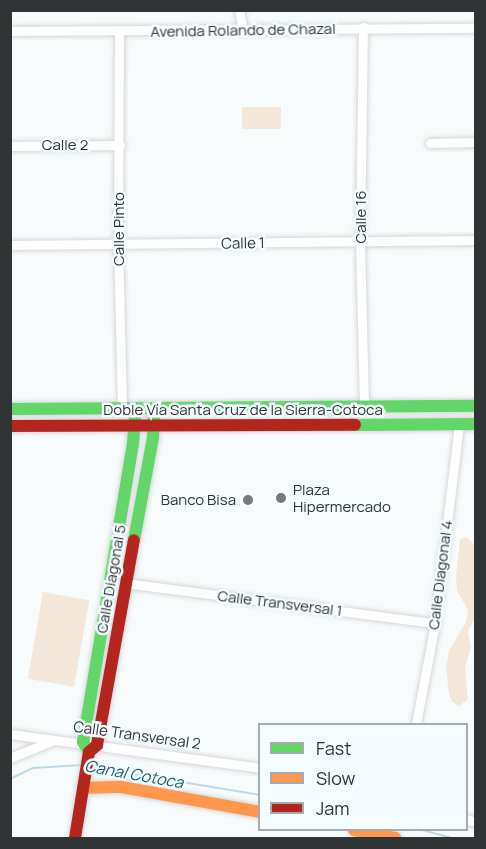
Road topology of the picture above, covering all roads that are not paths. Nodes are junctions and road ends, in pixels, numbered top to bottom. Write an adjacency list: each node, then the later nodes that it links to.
1 (238, 10): 5 (street)
2 (363, 27): 3 (street, Avenida Rolando de Chazal); 5 (street, Avenida Rolando de Chazal); 12 (street, Calle 16)
3 (476, 28)
4 (10, 31): 6 (street, Avenida Rolando de Chazal)
5 (243, 31): 6 (street, Avenida Rolando de Chazal)
6 (119, 32): 9 (street, Calle Pinto)
7 (476, 142): 8 (street)
8 (430, 143)
9 (120, 145): 10 (street, Calle 2); 13 (street, Calle Pinto)
10 (10, 146)
11 (476, 240): 12 (street, Calle 1)
12 (360, 242): 13 (street, Calle 1); 16 (street, Calle 16)
13 (118, 244): 14 (street, Calle 1); 18 (street, Calle Pinto)
14 (10, 245)
15 (476, 406): 16 (main road, Doble Vía Santa Cruz de la Sierra-Cotoca)
16 (364, 407): 19 (main road, Doble Vía Santa Cruz de la Sierra-Cotoca)
17 (10, 409): 18 (main road, Doble Vía Santa Cruz de la Sierra-Cotoca)
18 (128, 409): 19 (main road, Doble Vía Santa Cruz de la Sierra-Cotoca); 21 (street, Calle Pinto); 22 (main road, Calle Diagonal 5)
19 (154, 409): 23 (main road, Calle Diagonal 5)
20 (476, 424): 24 (main road, Doble Vía Santa Cruz de la Sierra-Cotoca)
21 (120, 425): 22 (main road, Doble Vía Santa Cruz de la Sierra-Cotoca); 25 (main road, Doble Vía Santa Cruz de la Sierra-Cotoca)
22 (135, 425): 23 (main road, Doble Vía Santa Cruz de la Sierra-Cotoca); 31 (main road, Calle Diagonal 5)
23 (154, 425): 24 (main road, Doble Vía Santa Cruz de la Sierra-Cotoca); 26 (main road, Calle Diagonal 5)
24 (459, 425): 27 (street, Calle Diagonal 4)
25 (10, 426)
26 (124, 583): 27 (street, Calle Transversal 1); 31 (main road, Calle Diagonal 5)
27 (435, 623): 28 (street, Calle Diagonal 4)
28 (416, 723)
29 (10, 734): 30 (street, Calle Transversal 2)
30 (56, 739): 31 (street, Calle Transversal 2); 32 (street)
31 (89, 748): 33 (street, Calle Transversal 2); 34 (main road, Calle Diagonal 5)
32 (10, 758)
33 (258, 768)
34 (84, 782): 35 (main road); 37 (main road, Calle Diagonal 5)
35 (258, 812)
36 (362, 833): 38 (main road)
37 (75, 838)
38 (395, 838)

